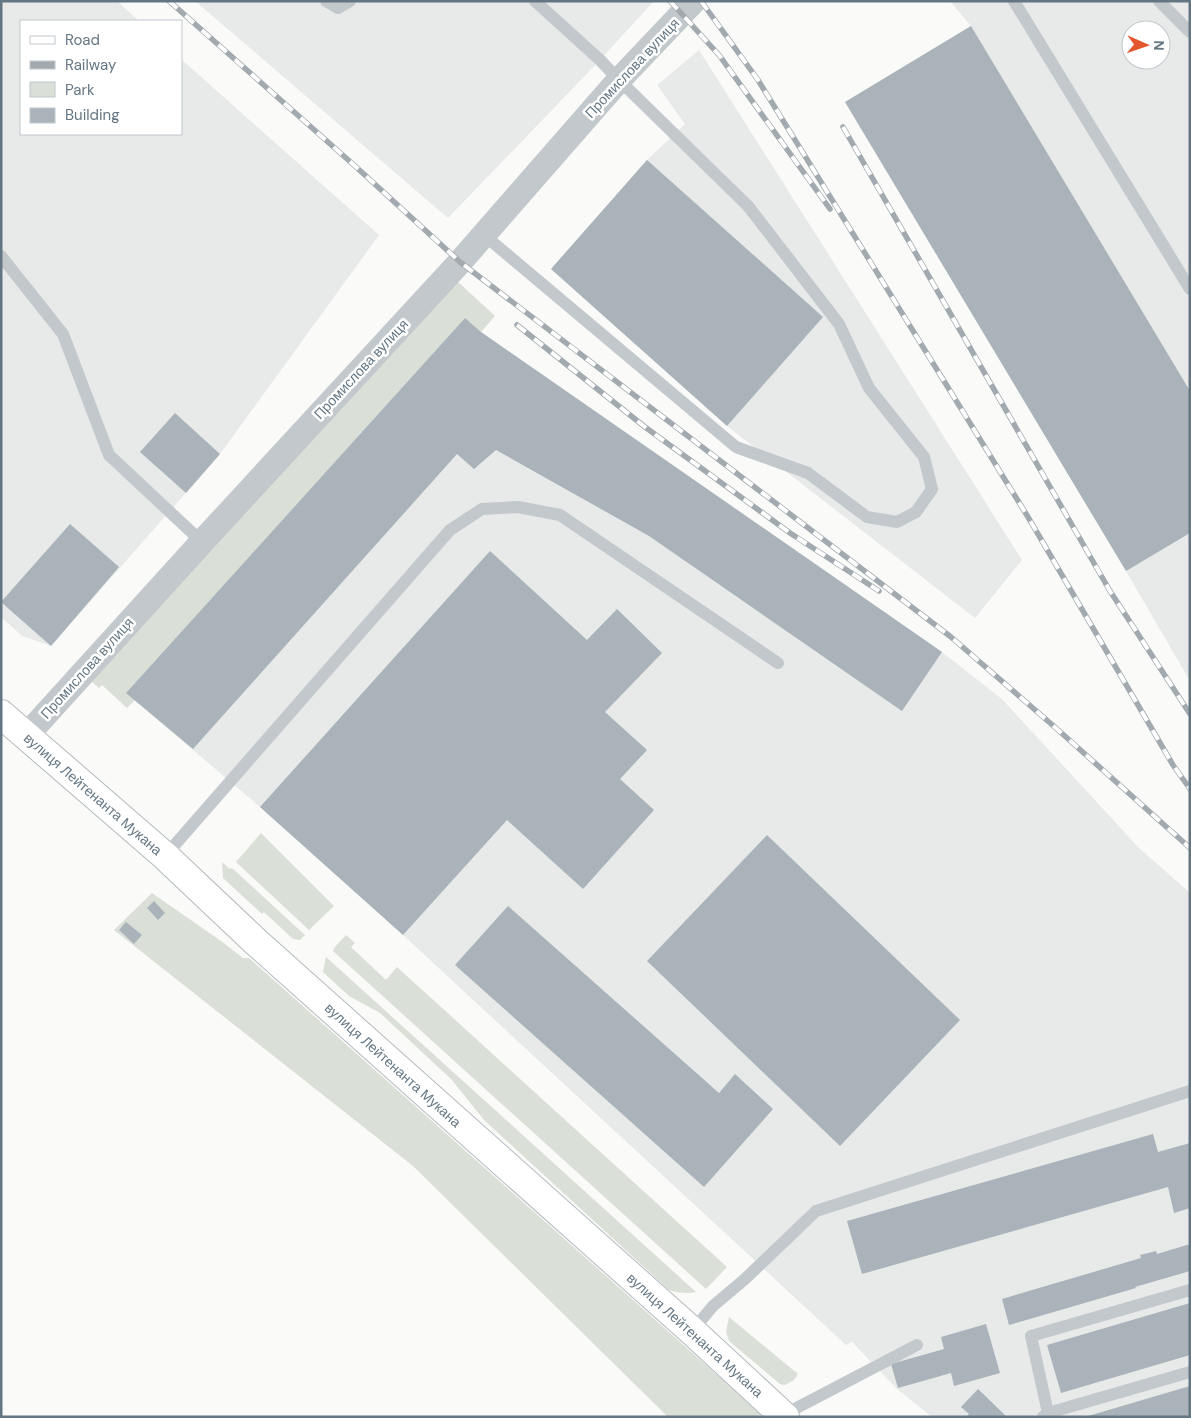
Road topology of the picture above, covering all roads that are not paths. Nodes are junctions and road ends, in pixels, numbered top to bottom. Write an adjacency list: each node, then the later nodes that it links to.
1 (326, 1): 2 (lane)
2 (350, 1)
3 (535, 1): 8 (lane)
4 (694, 1): 8 (street, Промислова вулиця)
5 (1014, 1): 11 (lane)
6 (1159, 1): 7 (lane)
7 (1190, 32)
8 (619, 80): 9 (street, Промислова вулиця); 9 (lane)
9 (484, 234): 12 (street, Промислова вулиця)
10 (1, 256): 12 (lane)
11 (1190, 289)
12 (202, 542): 15 (street, Промислова вулиця)
13 (778, 663): 16 (lane)
14 (1, 714): 15 (main road, вулиця Лейтенанта Мукана)
15 (26, 736): 16 (main road, вулиця Лейтенанта Мукана)
16 (165, 856): 19 (main road, вулиця Лейтенанта Мукана)
17 (1190, 1091): 19 (lane)
18 (1190, 1290): 22 (lane)
19 (692, 1331): 23 (main road, вулиця Лейтенанта Мукана)
20 (917, 1345): 23 (lane)
21 (1190, 1372): 22 (lane)
22 (1046, 1415)
23 (784, 1416)

